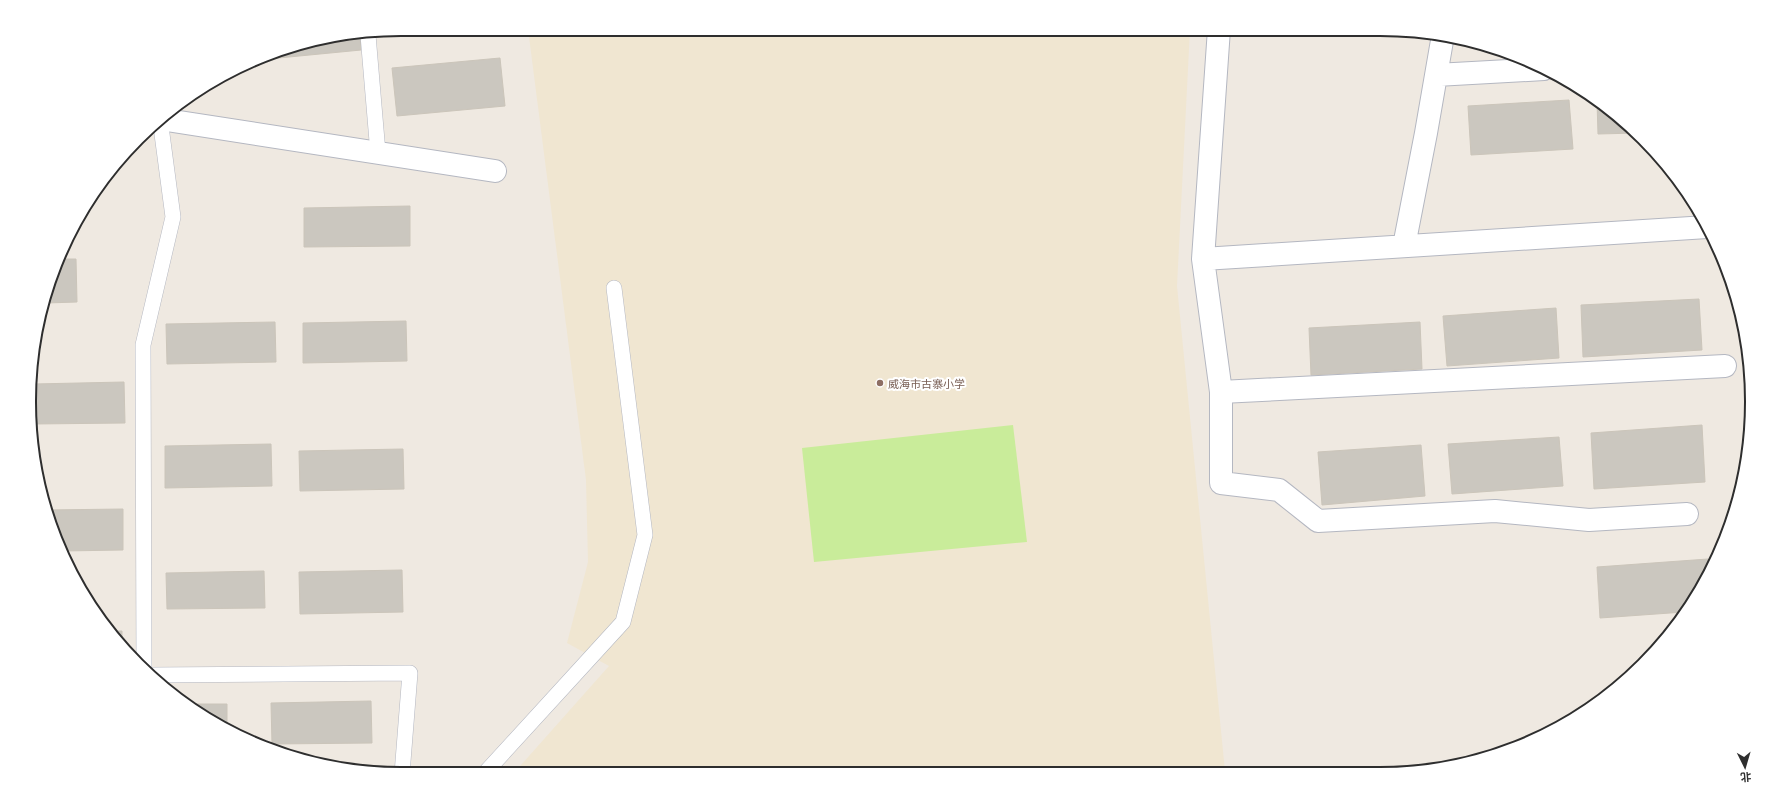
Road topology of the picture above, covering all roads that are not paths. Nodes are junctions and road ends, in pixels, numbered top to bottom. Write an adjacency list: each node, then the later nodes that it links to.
1 (1219, 36): 12 (street)
2 (369, 38): 8 (lane)
3 (1442, 41): 5 (street)
4 (1532, 70): 5 (street)
5 (1436, 75): 11 (street)
6 (169, 120): 8 (street)
7 (161, 127): 17 (lane)
8 (378, 153): 9 (street)
9 (495, 171)
10 (1700, 227): 11 (street)
11 (1404, 246): 12 (street)
12 (1203, 259): 15 (street)
13 (614, 288): 20 (lane)
14 (1725, 366): 15 (street)
15 (1222, 392): 16 (street)
16 (1686, 514)
17 (144, 661)
18 (160, 675): 19 (lane)
19 (403, 767)
20 (490, 767)

